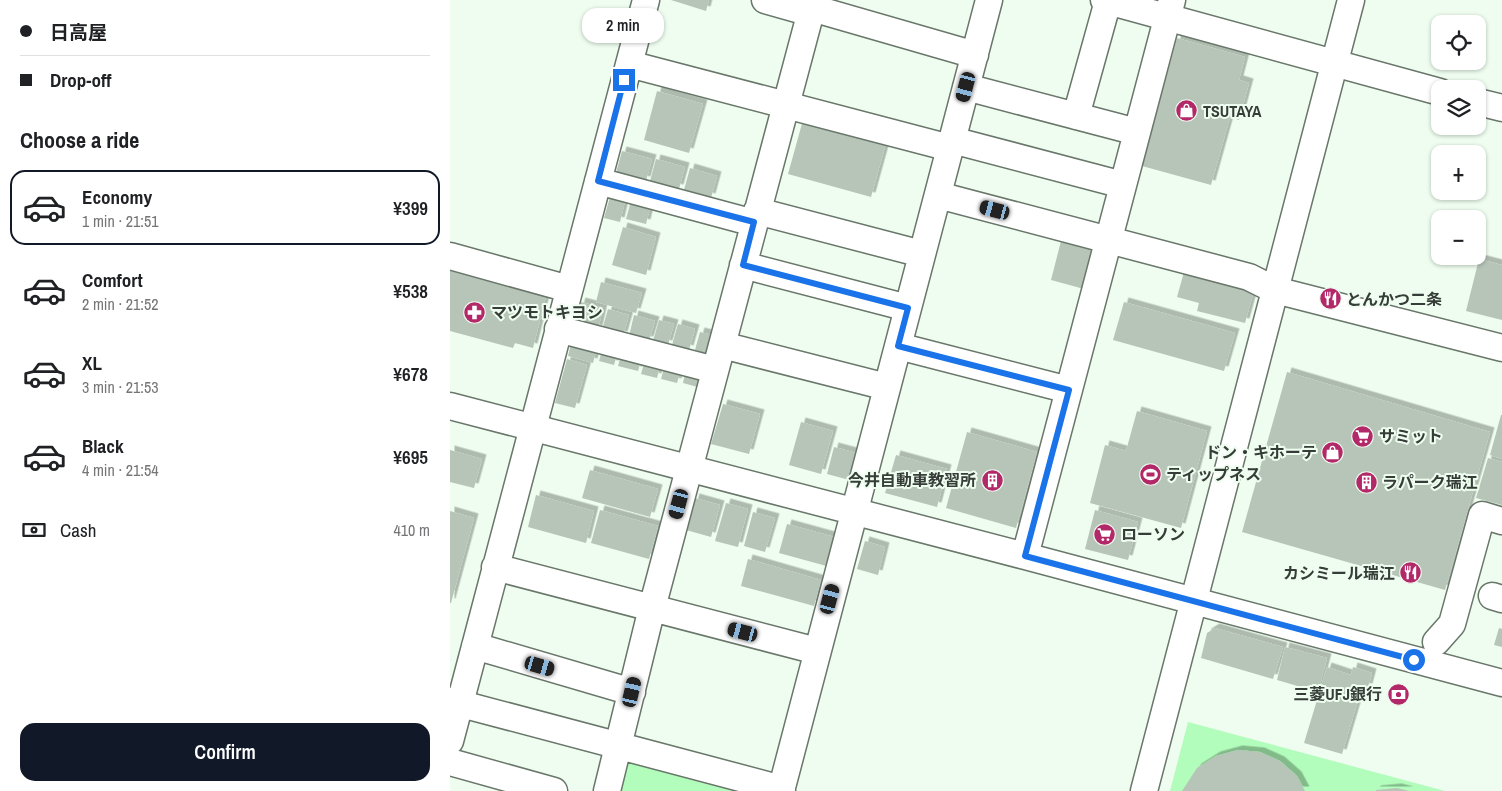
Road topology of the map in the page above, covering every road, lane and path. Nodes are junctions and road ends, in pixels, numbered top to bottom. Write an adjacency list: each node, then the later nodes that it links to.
1 (646, 0): 9 (street)
2 (765, 0): 6 (street)
3 (989, 0): 8 (street)
4 (1351, 0): 10 (street)
5 (1106, 1): 7 (street); 16 (street)
6 (812, 7): 8 (street); 14 (street)
7 (1170, 8): 10 (street); 17 (street)
8 (975, 55): 11 (street)
9 (629, 64): 14 (street); 19 (street)
10 (1334, 64): 12 (street); 28 (street)
11 (966, 87): 16 (street); 18 (street)
12 (1431, 90)
13 (1486, 104): 15 (street)
14 (785, 106): 18 (street); 22 (street)
15 (1502, 108)
16 (1076, 116): 17 (street)
17 (1137, 132): 20 (street)
18 (951, 144): 20 (street); 21 (street)
19 (598, 181): 22 (street); 27 (street)
20 (1123, 185): 23 (street)
21 (938, 195): 23 (street); 24 (street)
22 (756, 217): 24 (street); 26 (street)
23 (1108, 240): 28 (street); 35 (street)
24 (922, 254): 29 (street)
25 (450, 256): 27 (street)
26 (743, 265): 29 (street); 33 (street)
27 (569, 290): 30 (street)
28 (1275, 290): 32 (street); 43 (street)
29 (908, 308): 31 (street)
30 (558, 329): 33 (street); 37 (street)
31 (898, 346): 34 (street); 35 (street)
32 (1502, 348)
33 (718, 358): 34 (street); 38 (street)
34 (887, 387): 39 (street)
35 (1069, 390): 41 (street)
36 (450, 406): 37 (street)
37 (532, 428): 38 (street); 42 (street)
38 (688, 469): 39 (street); 44 (street)
39 (853, 513): 41 (street); 47 (street)
40 (1502, 521): 45 (street)
41 (1025, 556): 43 (street)
42 (495, 567): 44 (street); 46 (street)
43 (1193, 602): 48 (street); 57 (street)
44 (652, 608): 47 (street); 49 (street)
45 (1436, 642)
46 (475, 646): 49 (street); 50 (street)
47 (817, 651): 54 (street)
48 (1502, 683)
49 (632, 692): 52 (street)
50 (455, 702): 51 (street); 52 (street)
51 (450, 741)
52 (618, 746): 54 (street); 56 (street)
53 (450, 762): 55 (street)
54 (781, 790)
55 (554, 791)
56 (607, 791)
57 (1144, 791)

